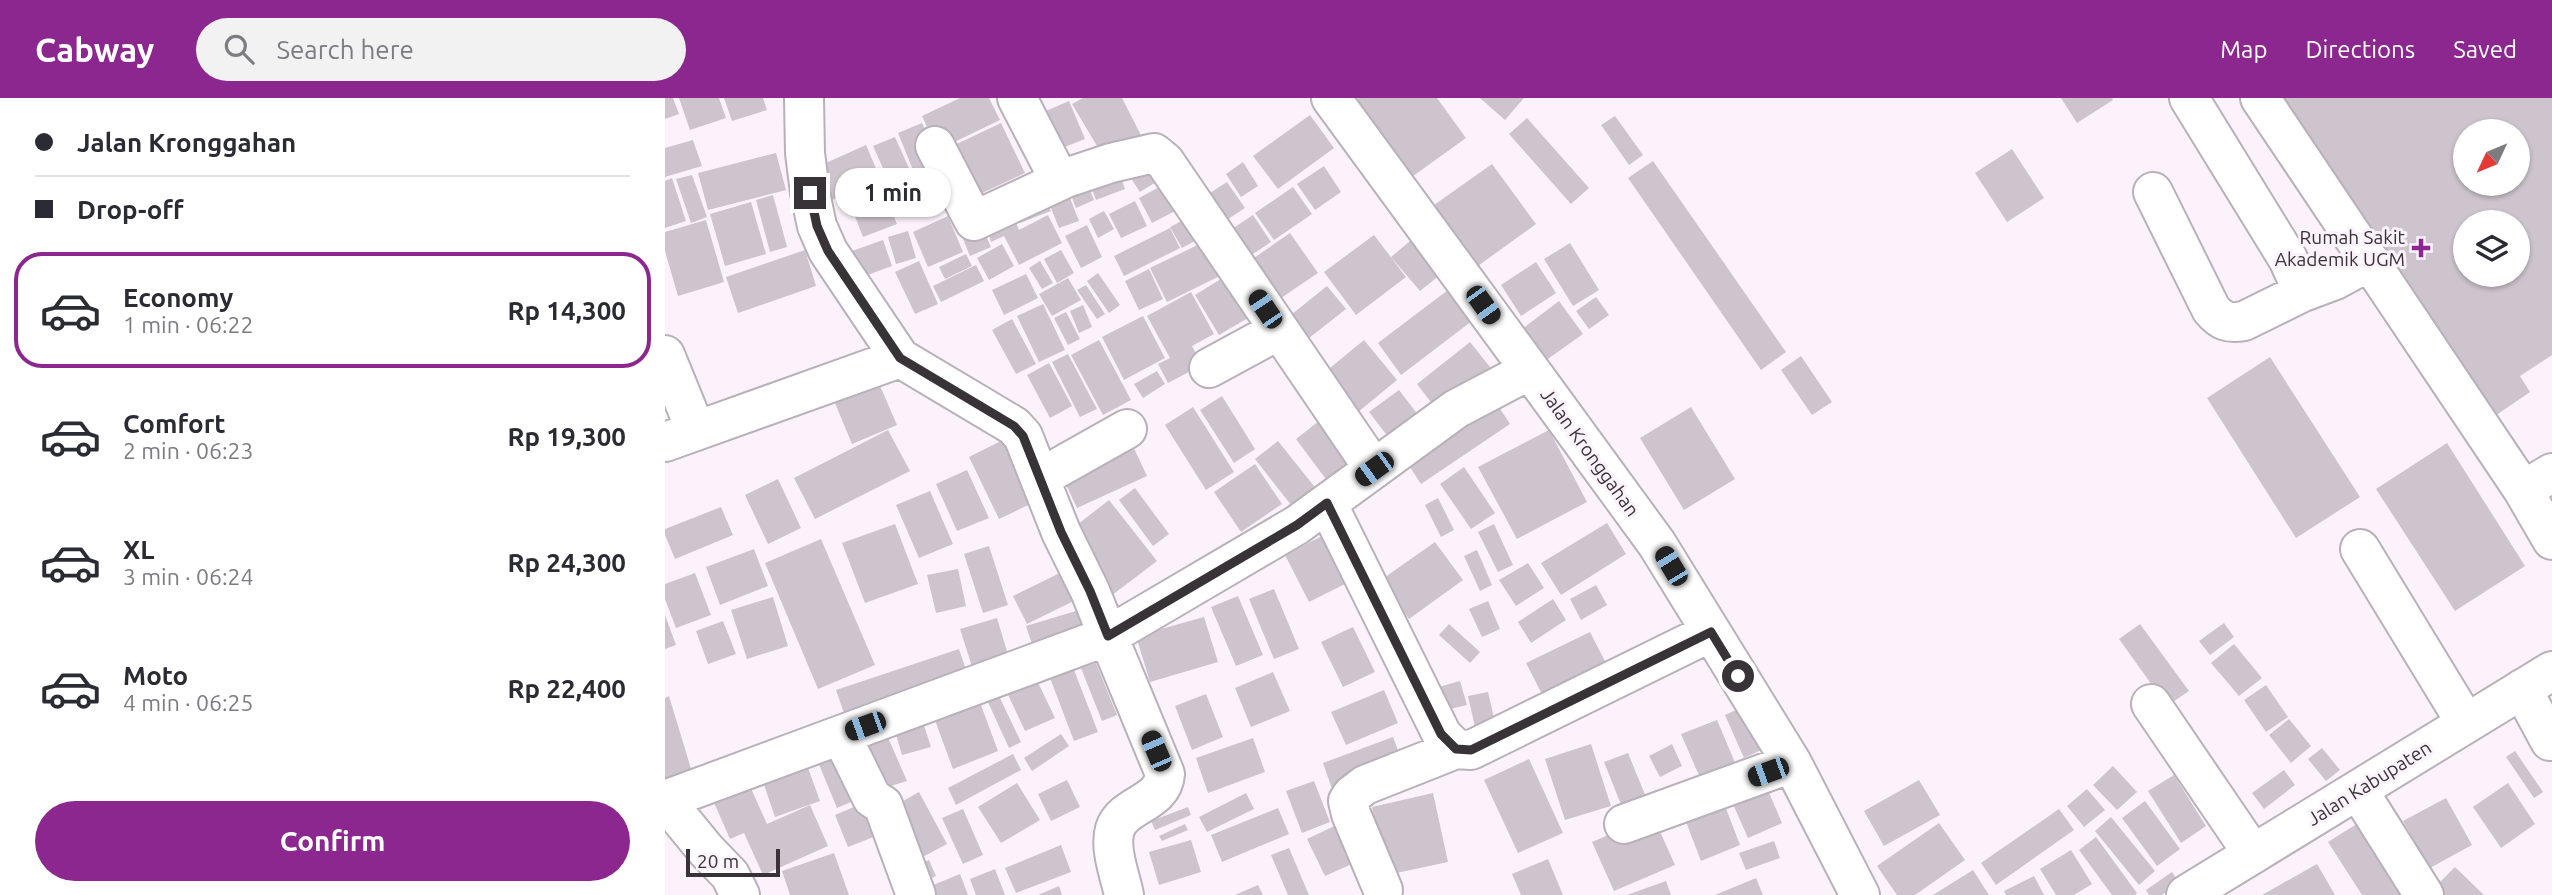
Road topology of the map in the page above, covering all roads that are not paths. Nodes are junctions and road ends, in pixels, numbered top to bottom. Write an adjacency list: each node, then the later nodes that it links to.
1 (804, 98): 13 (street)
2 (1017, 98): 7 (street)
3 (1331, 98): 15 (street)
4 (2258, 98): 5 (street); 9 (street)
5 (2198, 113): 10 (street)
6 (935, 146): 7 (street)
7 (1060, 181): 11 (street)
8 (2153, 192): 10 (street)
9 (2370, 261): 10 (street); 20 (street)
10 (2303, 292)
11 (1279, 330): 14 (street); 18 (street)
12 (665, 355): 17 (street)
13 (900, 358): 17 (street); 19 (street)
14 (1209, 368)
15 (1530, 370): 18 (street, Jalan Kronggahan); 24 (street, Jalan Kronggahan)
16 (1127, 429): 19 (street)
17 (680, 437)
18 (1374, 469): 21 (street, Jalan Kronggahan)
19 (1040, 478): 25 (street)
20 (2538, 482): 22 (street)
21 (1327, 503): 25 (street, Jalan Kronggahan); 31 (street)
22 (2552, 540)
23 (2360, 549): 28 (street)
24 (1711, 632): 31 (street); 32 (street, Jalan Kronggahan)
25 (1108, 636): 29 (street, Jalan Kronggahan); 40 (street)
26 (2537, 680): 28 (street, Jalan Kabupaten); 30 (street)
27 (2151, 704): 36 (street)
28 (2466, 723): 33 (street, Jalan Kabupaten)
29 (841, 735): 34 (street, Jalan Kronggahan); 39 (street)
30 (2550, 741)
31 (1456, 749): 37 (street)
32 (1792, 763): 35 (street); 41 (street, Jalan Kronggahan)
33 (2358, 790): 36 (street, Jalan Kabupaten); 43 (street)
34 (665, 800): 38 (street)
35 (1623, 824)
36 (2253, 854): 42 (street, Jalan Kabupaten)
37 (1383, 890)
38 (740, 895)
39 (916, 895)
40 (1124, 895)
41 (1858, 895)
42 (2186, 895)
43 (2424, 895)

